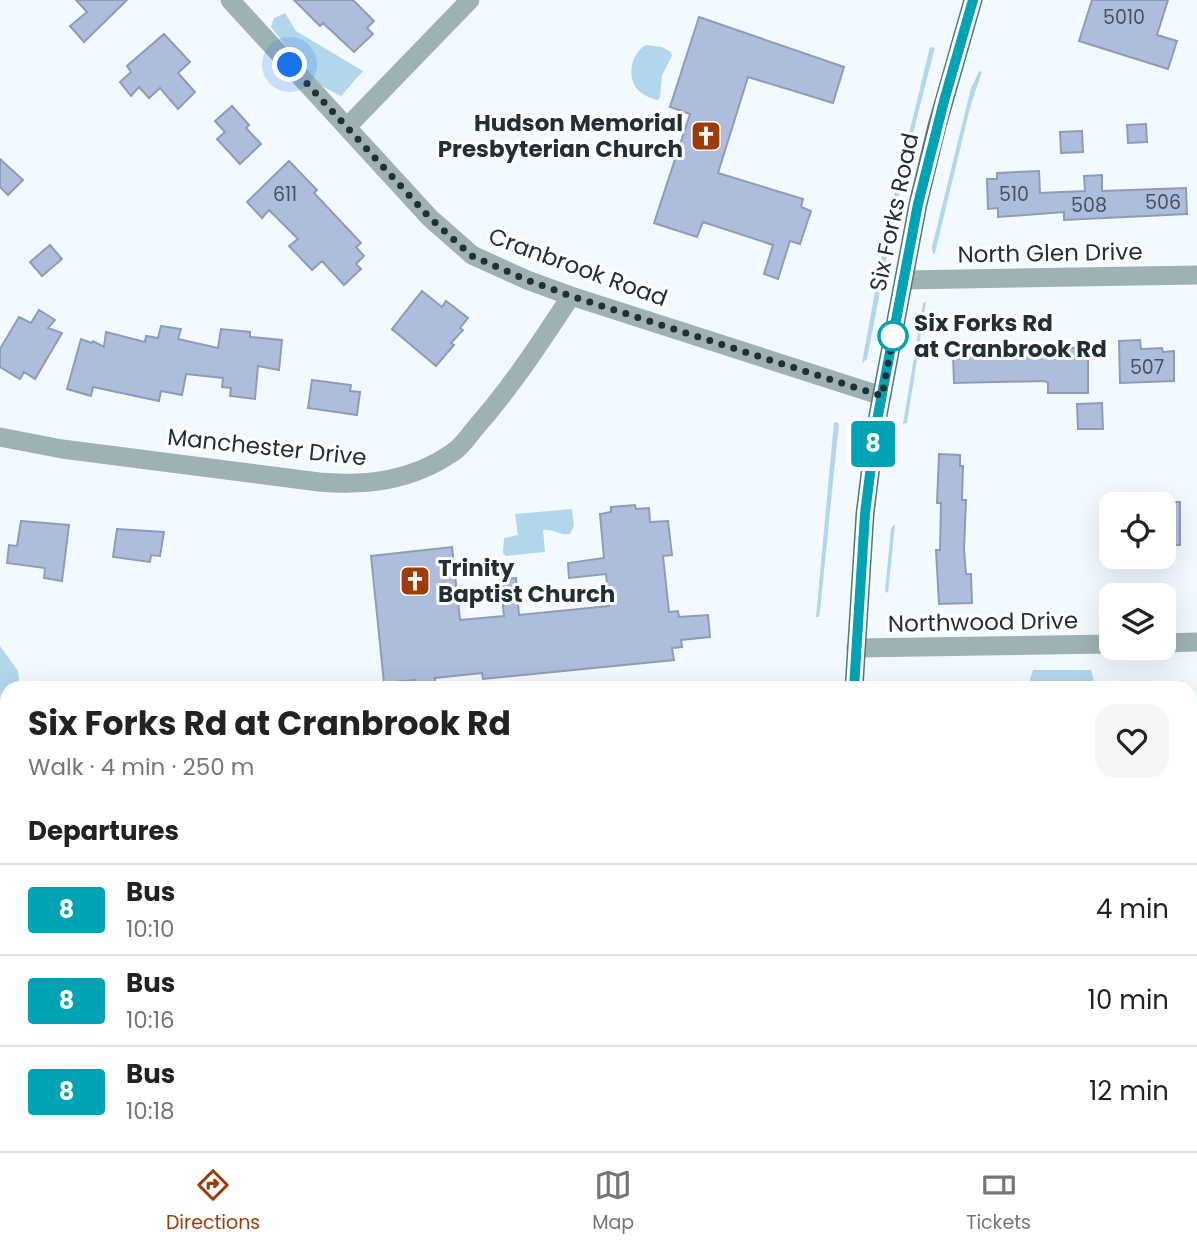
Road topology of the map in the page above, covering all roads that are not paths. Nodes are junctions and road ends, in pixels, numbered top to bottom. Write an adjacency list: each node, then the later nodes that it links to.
1 (230, 0): 4 (street, Cranbrook Road)
2 (470, 0): 4 (street)
3 (973, 0): 6 (main road, Six Forks Road)
4 (347, 127): 7 (street, Cranbrook Road)
5 (1197, 275): 6 (street, North Glen Drive)
6 (904, 280): 8 (main road, Six Forks Road)
7 (571, 296): 8 (street, Cranbrook Road); 9 (street, Manchester Drive)
8 (882, 396): 13 (main road, Six Forks Road)
9 (0, 437)
10 (1197, 642): 11 (street)
11 (1176, 643)
12 (1099, 644): 13 (street, Northwood Drive)
13 (856, 648): 14 (main road, Six Forks Road)
14 (854, 681)

